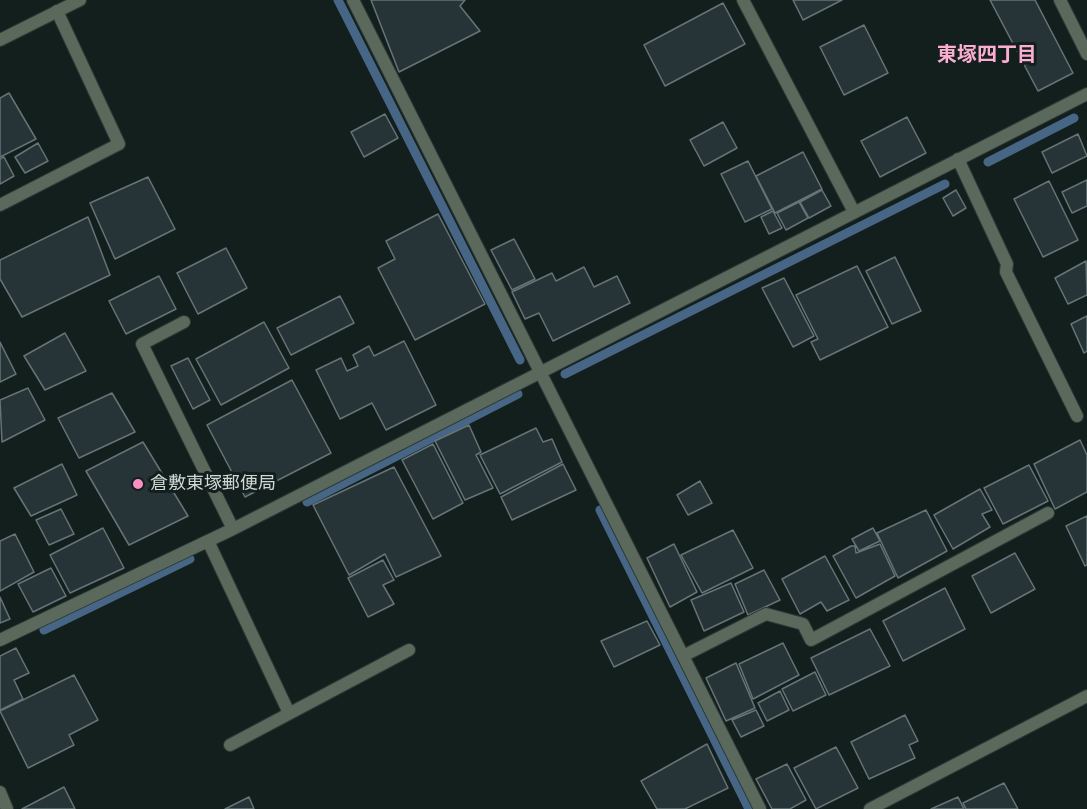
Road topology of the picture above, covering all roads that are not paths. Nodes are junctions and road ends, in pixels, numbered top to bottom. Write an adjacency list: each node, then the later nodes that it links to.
1 (80, 0): 5 (street)
2 (353, 0): 14 (street)
3 (743, 0): 12 (street)
4 (1060, 0): 7 (street)
5 (57, 11): 6 (street); 11 (street)
6 (0, 40)
7 (1087, 54)
8 (1084, 96): 9 (street); 10 (street)
9 (1087, 110)
10 (958, 159): 12 (street); 15 (street)
11 (0, 205)
12 (854, 212): 14 (street)
13 (183, 322): 17 (street)
14 (540, 371): 17 (street); 21 (street)
15 (1077, 416)
16 (1048, 513): 21 (street)
17 (233, 529): 18 (street)
18 (208, 541): 19 (street); 23 (street)
19 (0, 640)
20 (409, 650): 23 (street)
21 (683, 656): 27 (street)
22 (1087, 696): 28 (street)
23 (289, 713): 24 (street)
24 (230, 745)
25 (0, 792): 26 (street)
26 (8, 809)
27 (760, 809)
28 (870, 809)

